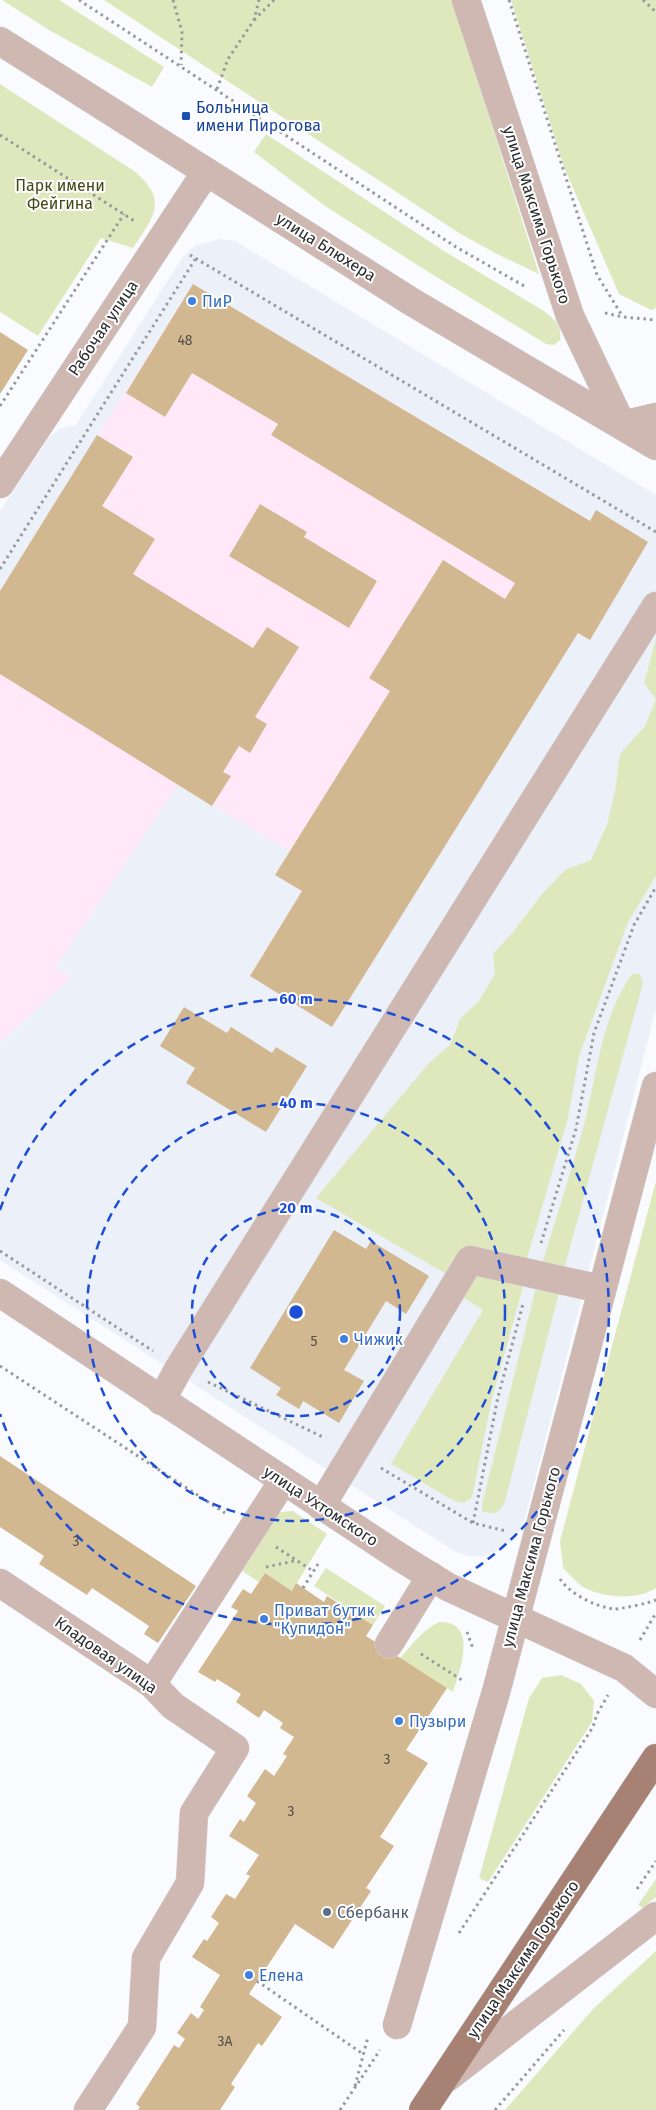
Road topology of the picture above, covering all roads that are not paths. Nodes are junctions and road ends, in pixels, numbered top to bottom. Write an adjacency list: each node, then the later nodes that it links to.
1 (466, 0): 5 (street, улица Максима Горького)
2 (0, 41): 3 (street, улица Блюхера)
3 (206, 172): 5 (street, улица Блюхера); 7 (street, Рабочая улица)
4 (656, 417): 5 (street)
5 (622, 425): 6 (street, улица Блюхера)
6 (656, 446)
7 (0, 484)
8 (656, 606): 12 (street)
9 (656, 1086): 10 (street, улица Максима Горького)
10 (601, 1289): 14 (street); 17 (street, улица Максима Горького)
11 (0, 1293): 12 (street, улица Ухтомского)
12 (161, 1401): 13 (street, улица Ухтомского)
13 (283, 1481): 14 (street, улица Ухтомского); 19 (street)
14 (321, 1506): 15 (street, улица Ухтомского)
15 (431, 1576): 17 (street, улица Ухтомского); 18 (street)
16 (0, 1583): 19 (street, Кладовая улица)
17 (515, 1619): 20 (street, улица Ухтомского); 23 (street, улица Максима Горького)
18 (391, 1641)
19 (152, 1684): 25 (street, Кладовая улица)
20 (656, 1694)
21 (656, 1758): 24 (main road, улица Максима Горького)
22 (656, 1916): 24 (street)
23 (397, 2025)
24 (442, 2082): 26 (main road, улица Максима Горького)
25 (88, 2110)
26 (423, 2110)

